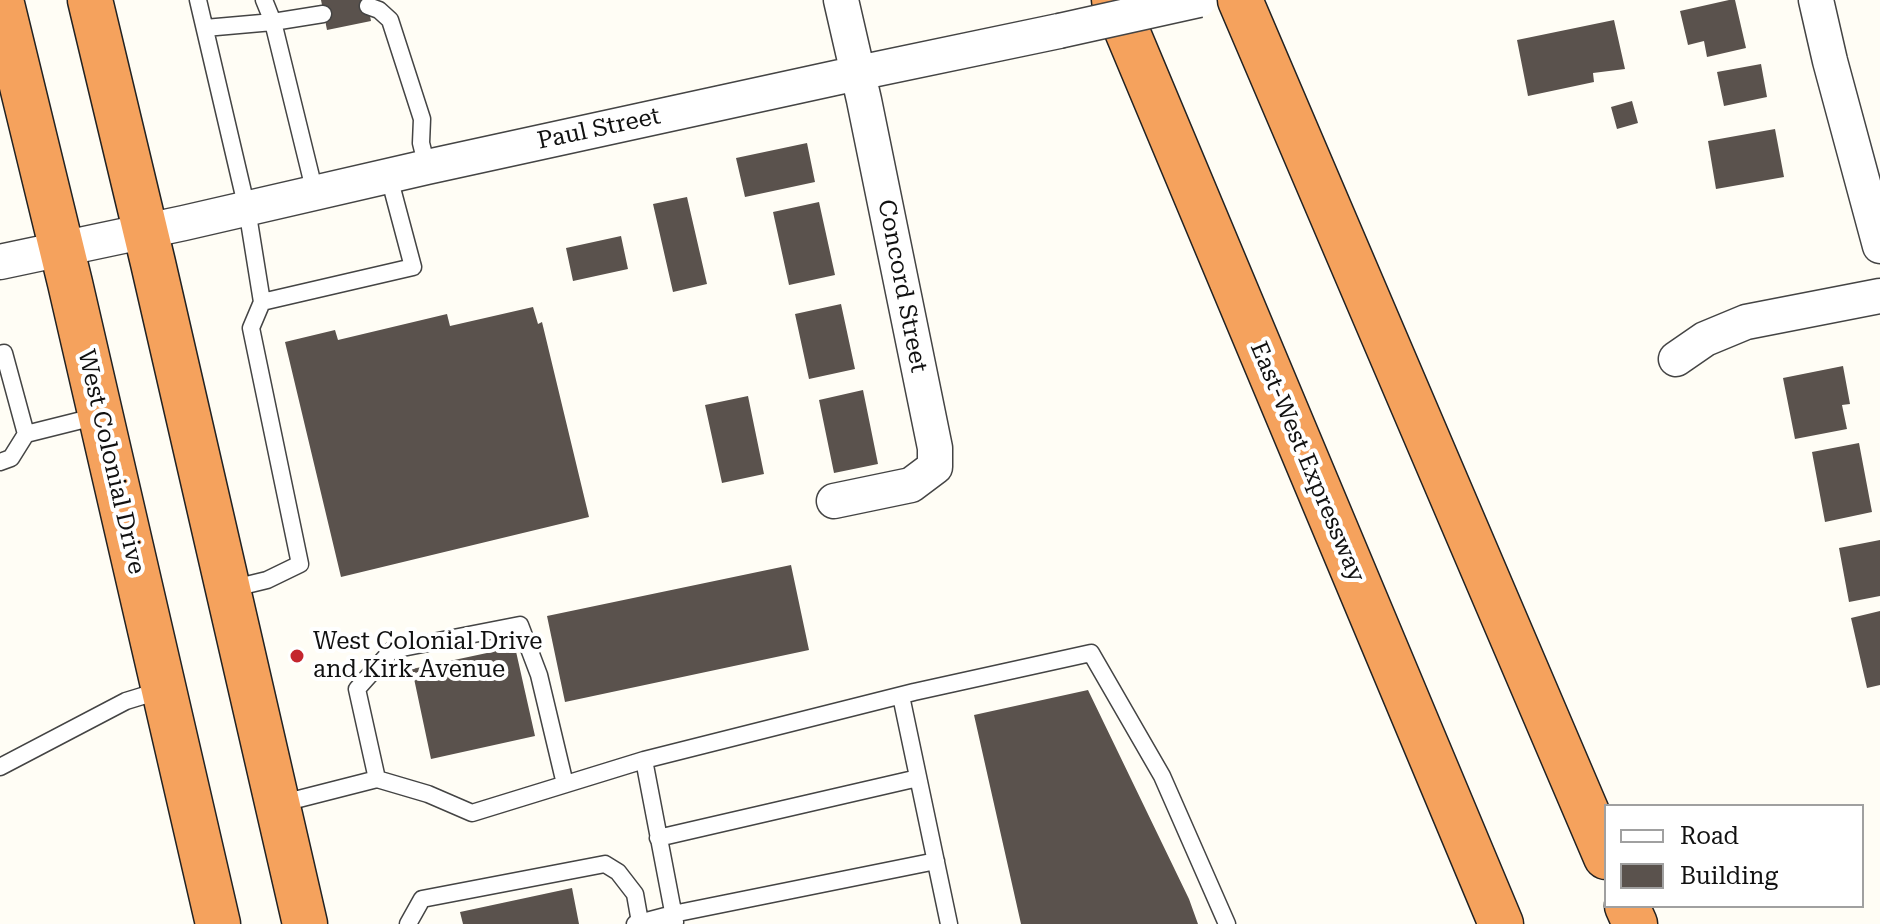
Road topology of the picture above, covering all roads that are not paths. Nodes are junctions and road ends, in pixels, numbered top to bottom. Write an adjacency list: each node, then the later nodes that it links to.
1 (90, 0): 19 (highway)
2 (198, 0): 13 (lane)
3 (264, 0): 12 (lane)
4 (841, 0): 14 (street, Concord Street)
5 (1114, 0): 50 (highway, East-West Expressway)
6 (1199, 0): 14 (street, Paul Street, bridge)
7 (1240, 0): 41 (highway)
8 (1816, 0): 20 (street)
9 (368, 6): 15 (lane)
10 (2, 9): 21 (highway, West Colonial Drive)
11 (323, 14): 12 (lane)
12 (273, 22): 13 (lane); 17 (lane)
13 (205, 28): 18 (lane)
14 (858, 73): 15 (street, Paul Street); 30 (street, Concord Street)
15 (427, 167): 16 (street, Paul Street)
16 (389, 177): 17 (street, Paul Street); 24 (lane)
17 (315, 193): 18 (street, Paul Street)
18 (247, 209): 19 (street, Paul Street); 24 (lane)
19 (146, 231): 21 (street, Paul Street); 31 (highway)
20 (1880, 246)
21 (61, 249): 22 (street, Paul Street); 27 (highway, West Colonial Drive)
22 (0, 262)
23 (1880, 296): 26 (street)
24 (262, 302): 31 (lane)
25 (0, 354): 28 (lane)
26 (1676, 359)
27 (100, 415): 28 (lane); 32 (highway, West Colonial Drive)
28 (26, 434): 29 (lane)
29 (0, 462)
30 (834, 501)
31 (228, 590): 39 (highway)
32 (164, 689): 35 (lane); 45 (highway, West Colonial Drive)
33 (901, 696): 34 (lane); 36 (lane); 49 (lane)
34 (644, 760): 38 (lane); 40 (lane)
35 (0, 767)
36 (918, 778): 40 (lane); 42 (lane)
37 (377, 779): 38 (lane); 38 (lane); 39 (lane)
38 (565, 784)
39 (277, 804): 46 (highway)
40 (658, 838): 43 (lane)
41 (1604, 852)
42 (936, 861): 43 (lane); 48 (lane)
43 (674, 919): 44 (lane)
44 (638, 923): 47 (lane)
45 (218, 924)
46 (305, 924)
47 (408, 924)
48 (949, 924)
49 (1227, 924)
50 (1501, 924)

